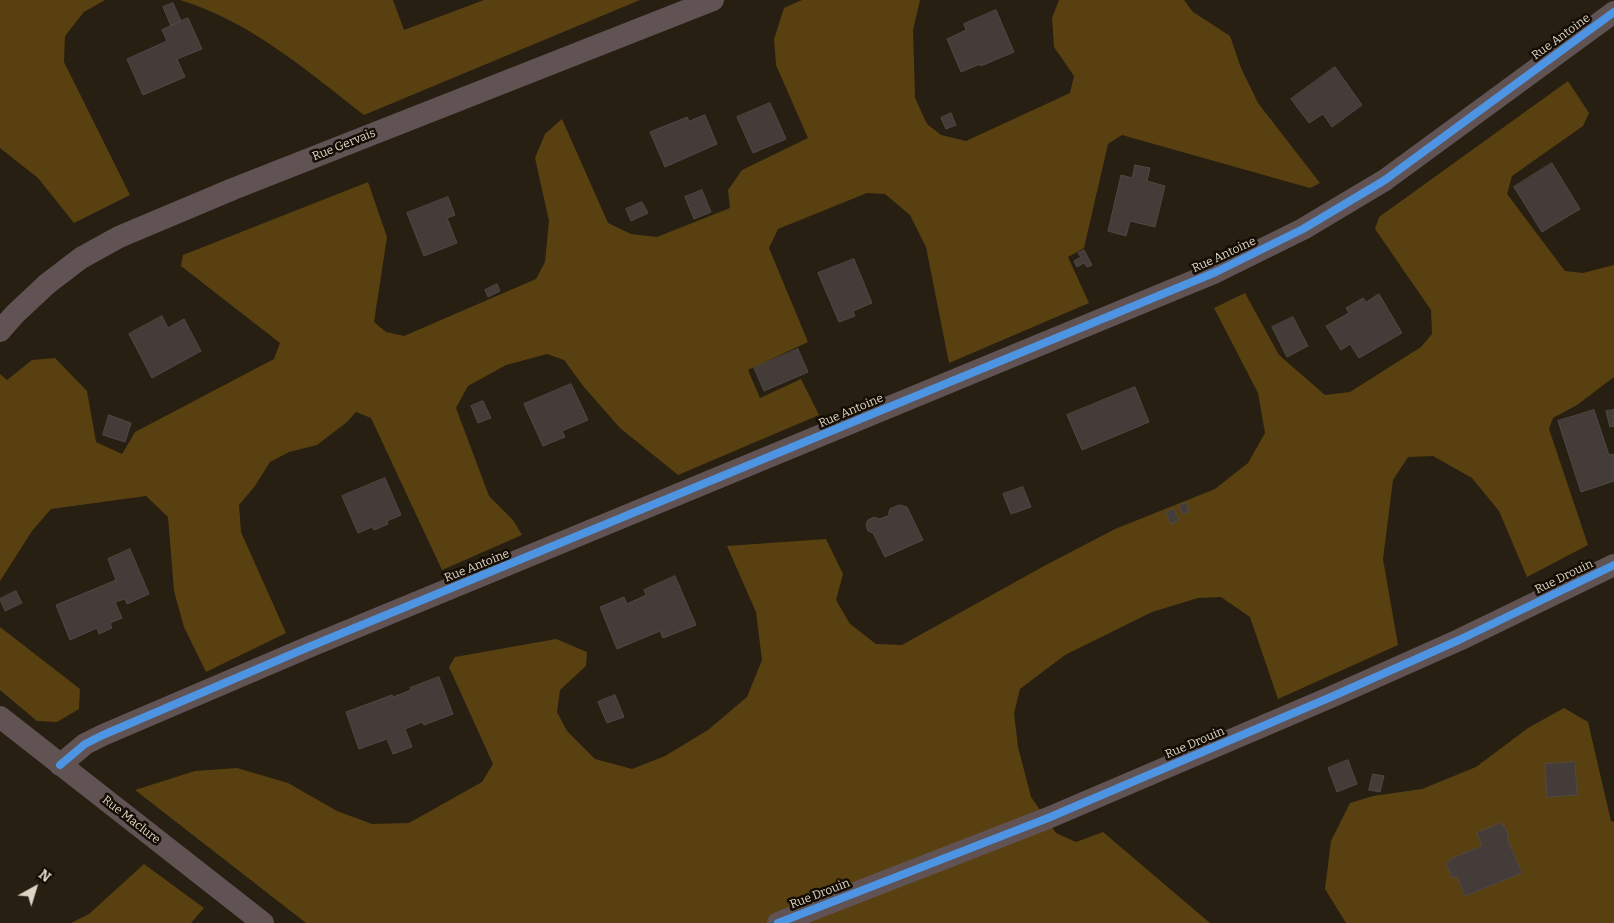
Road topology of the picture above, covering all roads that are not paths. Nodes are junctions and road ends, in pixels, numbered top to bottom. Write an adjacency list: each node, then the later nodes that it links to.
1 (712, 0): 2 (street, Rue Gervais)
2 (678, 6): 4 (street, Rue Gervais)
3 (1614, 12): 7 (street, Rue Antoine)
4 (0, 331)
5 (1614, 565): 9 (street, Rue Drouin)
6 (0, 717): 7 (street, Rue Maclure)
7 (60, 765): 8 (street, Rue Maclure)
8 (263, 923)
9 (778, 923)

